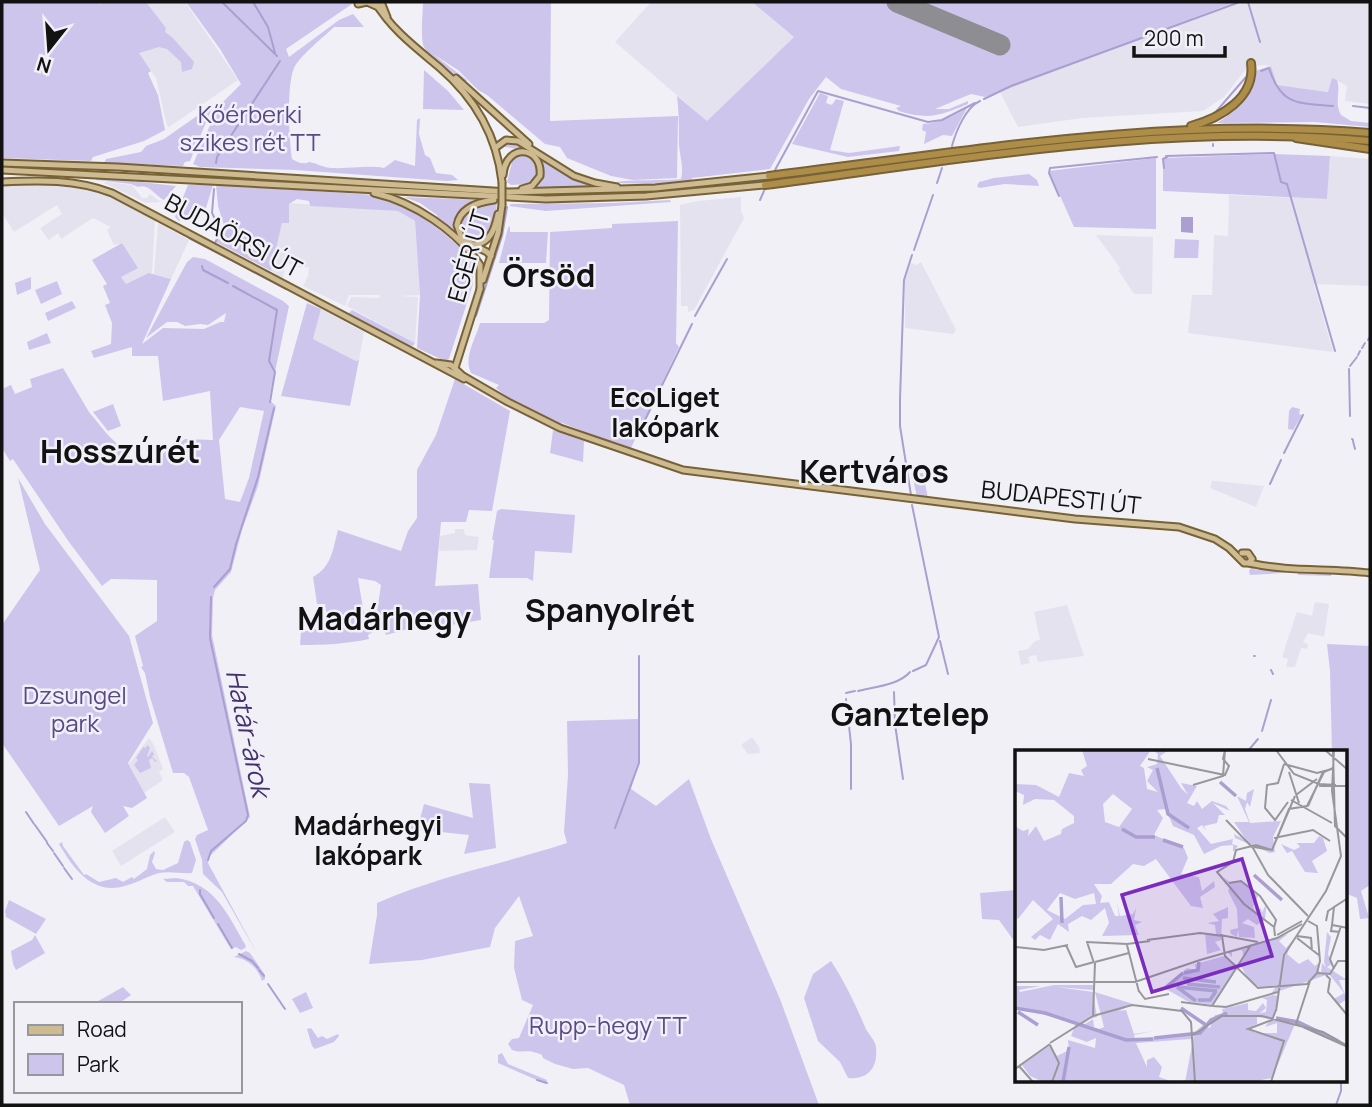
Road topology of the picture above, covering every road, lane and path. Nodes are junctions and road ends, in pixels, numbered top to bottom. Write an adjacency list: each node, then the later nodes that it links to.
1 (359, 2): 2 (main road)
2 (378, 4): 4 (main road, EGÉR ÚT)
3 (1251, 62): 5 (highway)
4 (439, 67): 9 (main road, EGÉR ÚT); 11 (main road)
5 (1179, 129): 6 (highway); 14 (highway)
6 (1370, 133)
7 (1284, 135): 8 (highway); 10 (highway); 17 (highway)
8 (1370, 141)
9 (495, 148): 11 (main road); 16 (main road, EGÉR ÚT)
10 (1370, 149)
11 (541, 156): 18 (main road)
12 (2, 163): 20 (main road)
13 (2, 170): 19 (main road)
14 (769, 176): 18 (main road)
15 (2, 182): 28 (main road, BUDAÖRSI ÚT)
16 (502, 182): 20 (main road); 22 (main road, EGÉR ÚT, bridge)
17 (765, 185): 21 (main road)
18 (655, 188): 20 (main road)
19 (347, 189): 21 (main road); 24 (main road)
20 (509, 192)
21 (524, 199): 23 (main road)
22 (502, 205): 23 (main road); 25 (main road, EGÉR ÚT)
23 (472, 244): 25 (main road)
24 (472, 255): 25 (main road); 26 (main road)
25 (491, 256): 26 (main road, EGÉR ÚT)
26 (480, 289): 27 (main road, EGÉR ÚT)
27 (458, 354): 29 (main road, EGÉR ÚT); 30 (main road)
28 (436, 363): 29 (main road, BUDAÖRSI ÚT); 29 (main road, BUDAÖRSI ÚT)
29 (452, 369): 30 (main road, BUDAÖRSI ÚT)
30 (473, 382): 31 (main road, BUDAÖRSI ÚT)
31 (676, 469): 32 (main road, BUDAPESTI ÚT)
32 (1370, 573)

